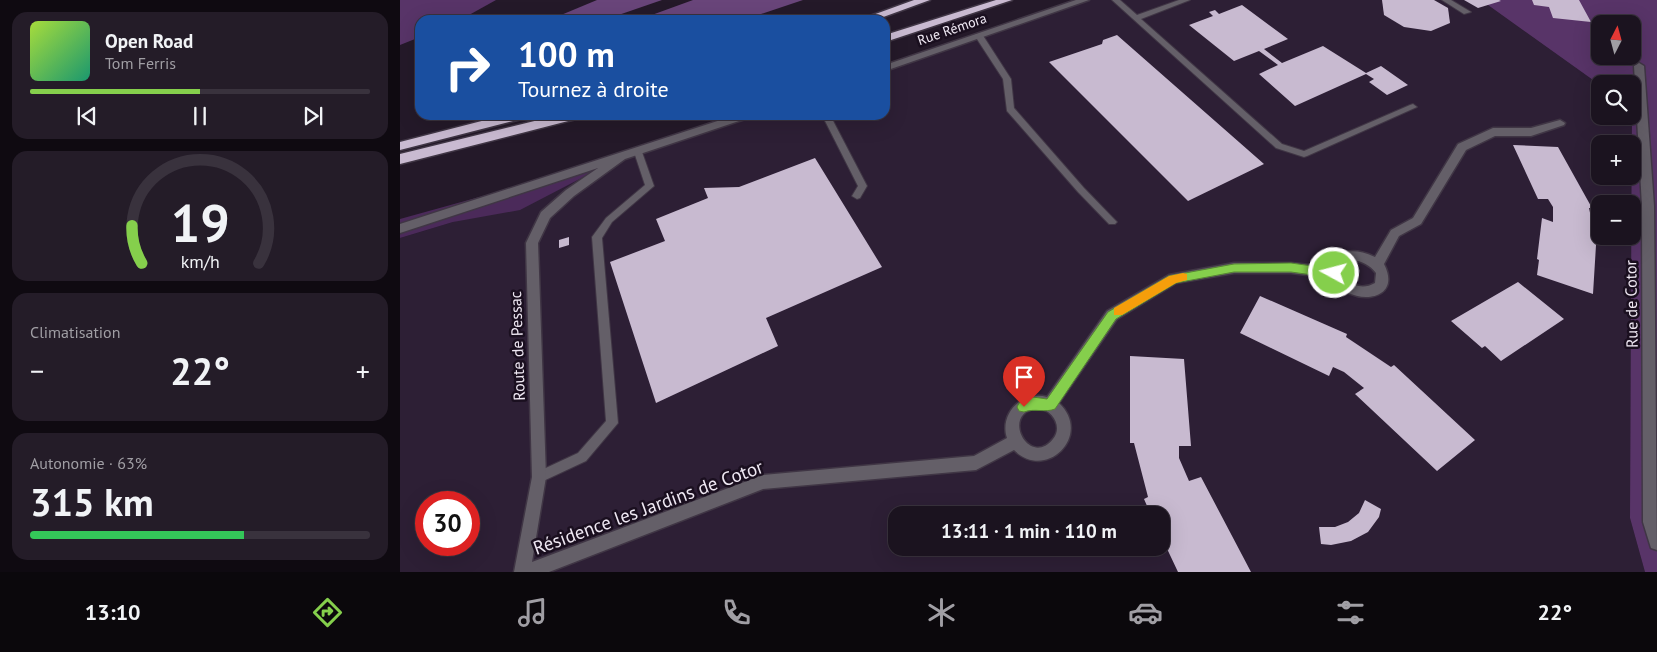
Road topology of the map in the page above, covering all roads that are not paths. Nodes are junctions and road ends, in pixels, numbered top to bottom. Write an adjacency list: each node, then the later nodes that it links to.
1 (925, 0): 8 (highway)
2 (1007, 0): 11 (highway)
3 (1085, 0): 10 (street, Rue Rémora)
4 (1116, 0): 9 (lane)
5 (1186, 0): 9 (lane)
6 (1446, 0): 7 (lane)
7 (1466, 12)
8 (879, 15)
9 (1136, 18): 14 (lane)
10 (979, 36): 12 (street, Rue Rémora); 25 (lane)
11 (890, 37)
12 (890, 66)
13 (1639, 66): 32 (street, Rue de Cotor)
14 (1413, 107)
15 (501, 120): 20 (highway)
16 (556, 120): 23 (highway)
17 (731, 120): 21 (street)
18 (829, 120): 24 (lane)
19 (1560, 123): 27 (street)
20 (400, 146)
21 (638, 152): 22 (street); 31 (lane)
22 (620, 158): 26 (street); 31 (street, Route de Pessac)
23 (400, 159)
24 (857, 196)
25 (1112, 222)
26 (400, 229)
27 (1377, 265): 28 (street); 28 (street)
28 (1334, 273): 29 (street)
29 (1050, 405): 30 (street); 30 (street)
30 (1016, 441): 34 (street, Résidence les Jardins de Cotor)
31 (539, 477): 33 (street, Route de Pessac)
32 (1657, 542)
33 (522, 572)
34 (528, 572)

